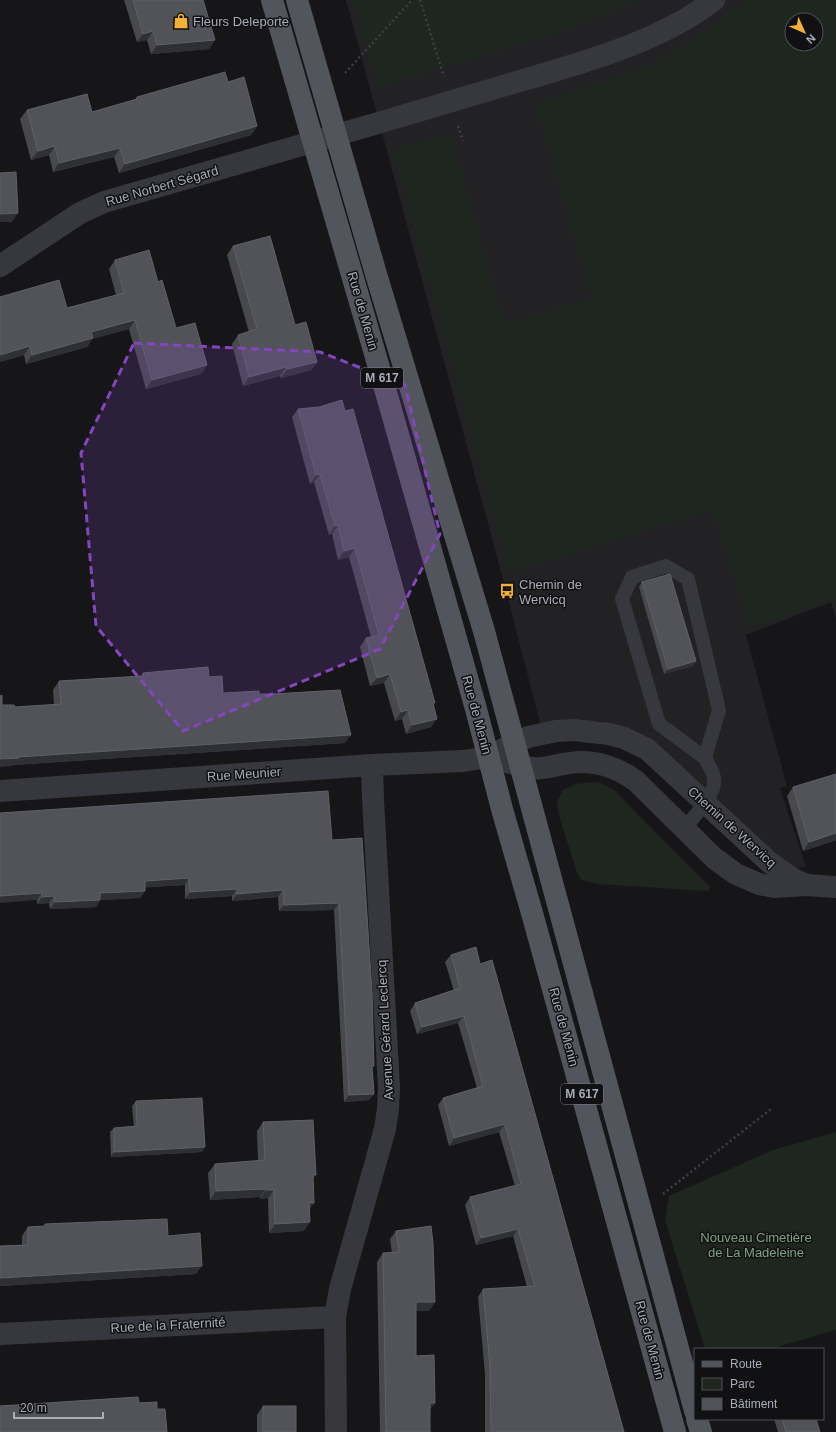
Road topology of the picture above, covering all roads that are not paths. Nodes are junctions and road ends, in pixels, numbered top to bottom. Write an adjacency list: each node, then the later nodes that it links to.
1 (272, 0): 5 (main road, Rue de Menin / M 617)
2 (297, 0): 4 (main road, Rue de Menin / M 617)
3 (714, 0): 4 (street, Rue Norbert Ségard)
4 (337, 136): 5 (street, Rue Norbert Ségard); 7 (main road, Rue de Menin / M 617)
5 (314, 142): 6 (street, Rue Norbert Ségard); 8 (main road, Rue de Menin / M 617)
6 (0, 266)
7 (514, 743): 8 (street, Chemin de Wervicq); 11 (main road, Rue de Menin / M 617); 13 (street, Chemin de Wervicq)
8 (489, 757): 10 (street, Rue Meunier); 11 (street, Chemin de Wervicq); 22 (main road, Rue de Menin / M 617)
9 (705, 758): 9 (lane); 13 (lane)
10 (372, 766): 12 (street, Rue Meunier); 17 (street, Avenue Gérard Leclercq)
11 (520, 766): 14 (street, Chemin de Wervicq); 19 (main road, Rue de Menin / M 617)
12 (0, 791)
13 (705, 803): 14 (lane); 15 (street, Chemin de Wervicq)
14 (684, 828): 15 (street, Chemin de Wervicq)
15 (807, 885): 16 (street, Chemin de Wervicq)
16 (836, 887)
17 (335, 1317): 18 (street, Rue de la Fraternité); 21 (street, Avenue Gérard Leclercq)
18 (0, 1334)
19 (694, 1407)
20 (697, 1420): 23 (main road)
21 (336, 1432)
22 (675, 1432)
23 (701, 1432)

